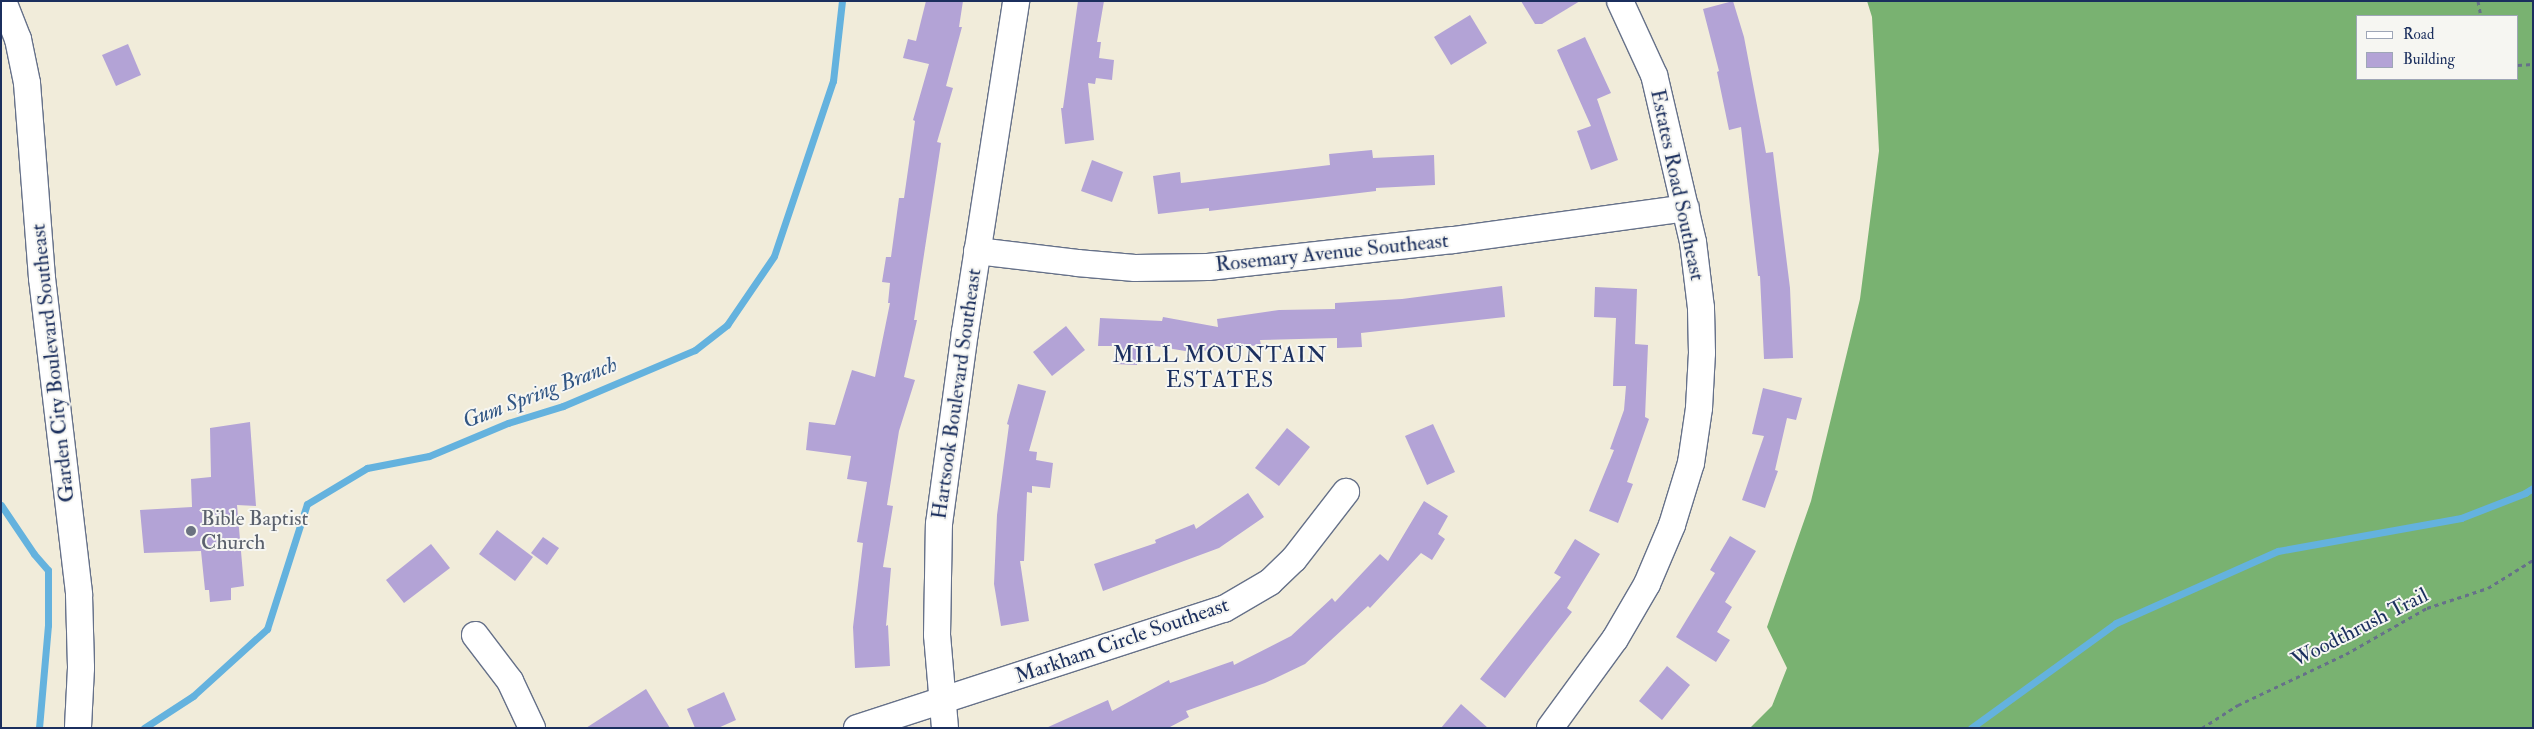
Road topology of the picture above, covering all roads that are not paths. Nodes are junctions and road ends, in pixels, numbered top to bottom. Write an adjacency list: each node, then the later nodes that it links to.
1 (1016, 1): 5 (street, Hartsook Boulevard Southeast)
2 (1620, 1): 4 (street, Estates Road Southeast)
3 (4, 5): 9 (street, Garden City Boulevard Southeast)
4 (1686, 208): 5 (street, Rosemary Avenue Southeast); 13 (street, Estates Road Southeast)
5 (977, 251): 8 (street, Hartsook Boulevard Southeast)
6 (1346, 492): 8 (street, Markham Circle Southeast)
7 (475, 636): 10 (street)
8 (943, 700): 11 (street); 12 (street)
9 (78, 728)
10 (532, 728)
11 (857, 728)
12 (945, 728)
13 (1550, 728)

